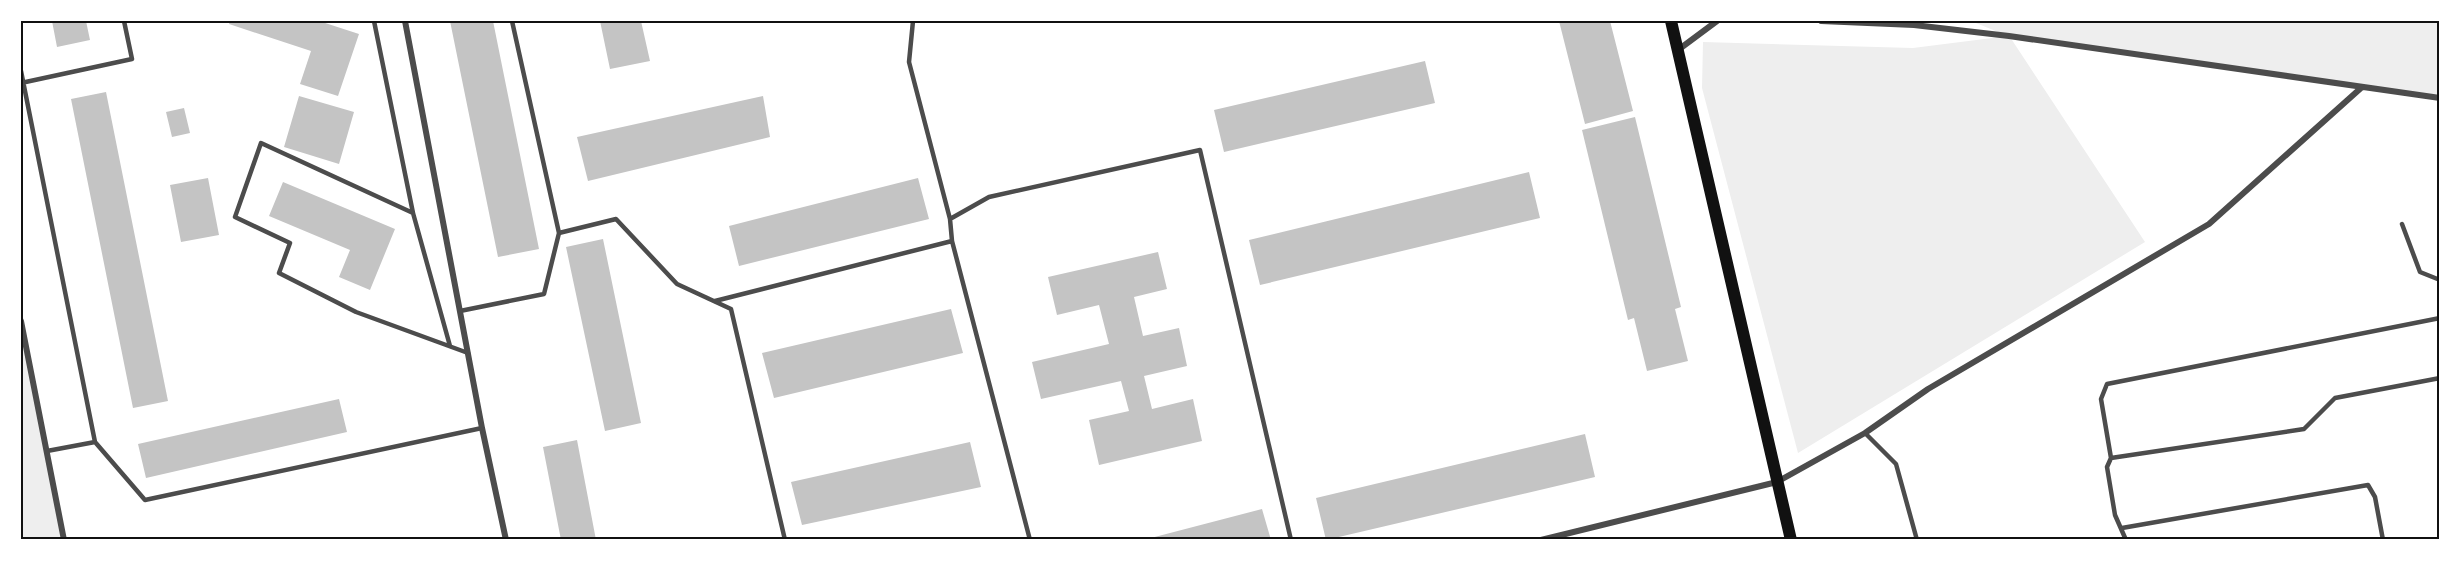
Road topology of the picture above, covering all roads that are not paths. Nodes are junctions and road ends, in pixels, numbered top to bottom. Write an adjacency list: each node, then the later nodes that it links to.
1 (124, 21): 11 (lane)
2 (374, 21): 14 (lane)
3 (405, 21): 21 (street)
4 (512, 21): 17 (lane)
5 (913, 21): 15 (lane)
6 (1671, 21): 9 (main road)
7 (1717, 21): 9 (street)
8 (1821, 21): 12 (street)
9 (1678, 50): 32 (main road)
10 (21, 72): 11 (lane)
11 (22, 83): 29 (lane)
12 (2361, 88): 13 (street); 28 (street)
13 (2440, 98)
14 (413, 213): 24 (lane); 24 (lane)
15 (950, 219): 18 (lane); 38 (lane)
16 (2402, 224): 19 (lane)
17 (559, 233): 20 (lane); 21 (lane)
18 (952, 241): 20 (lane); 37 (lane)
19 (2440, 280)
20 (715, 301): 36 (lane)
21 (460, 311): 25 (street)
22 (2440, 318): 31 (lane)
23 (21, 321): 30 (street)
24 (450, 346): 25 (lane)
25 (468, 353): 27 (street)
26 (2440, 378): 31 (lane)
27 (482, 428): 29 (lane); 35 (street)
28 (1865, 433): 32 (street); 41 (lane)
29 (95, 442): 30 (lane)
30 (46, 451): 34 (street)
31 (2111, 458): 33 (lane)
32 (1778, 482): 39 (street); 40 (main road)
33 (2122, 528): 42 (lane); 43 (lane)
34 (64, 540)
35 (506, 540)
36 (785, 540)
37 (1030, 540)
38 (1291, 540)
39 (1541, 540)
40 (1791, 540)
41 (1917, 540)
42 (2126, 540)
43 (2383, 540)

